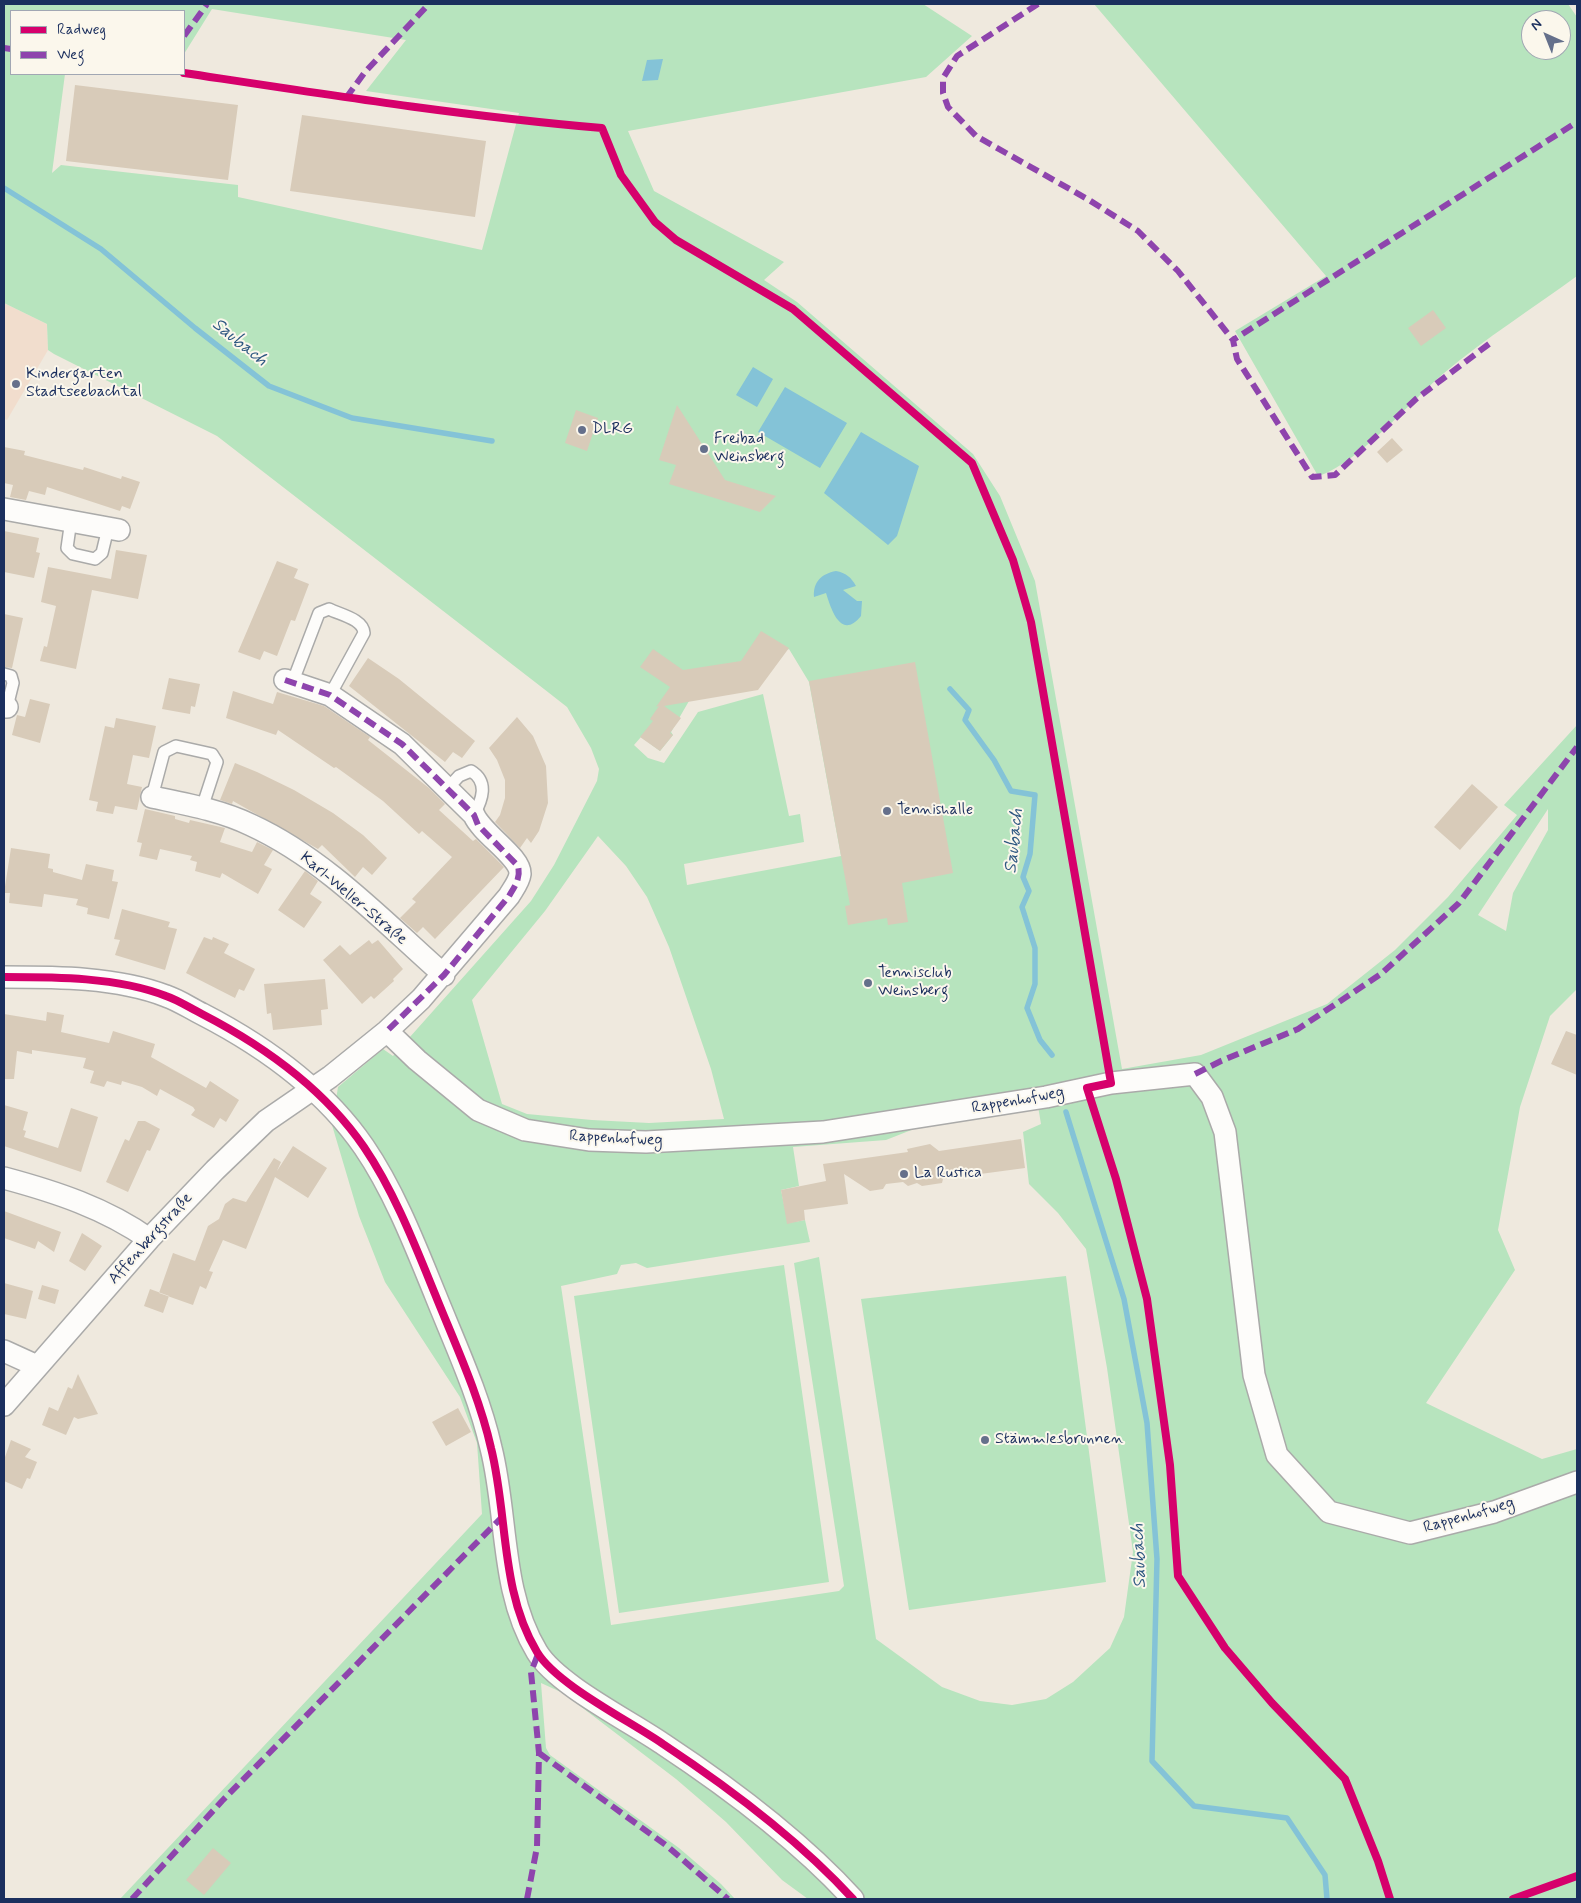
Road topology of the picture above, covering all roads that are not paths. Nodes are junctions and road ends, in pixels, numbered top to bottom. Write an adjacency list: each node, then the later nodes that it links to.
1 (4, 509): 2 (street)
2 (71, 520): 3 (street); 3 (lane)
3 (114, 529)
4 (4, 674): 7 (lane)
5 (289, 680): 6 (street); 6 (lane)
6 (330, 694): 8 (street)
7 (5, 706)
8 (448, 788): 11 (street); 11 (lane)
9 (152, 797): 10 (street, Karl-Weller-Straße); 10 (lane, Karl-Weller-Straße)
10 (202, 808): 12 (street, Karl-Weller-Straße)
11 (474, 815): 12 (street, Affenbergstraße)
12 (444, 975): 14 (street, Affenbergstraße)
13 (4, 977): 15 (street)
14 (387, 1031): 15 (street, Affenbergstraße); 21 (street, Rappenhofweg)
15 (312, 1087): 17 (street, Affenbergstraße); 22 (street)
16 (4, 1178): 17 (street)
17 (149, 1239): 19 (street, Affenbergstraße)
18 (4, 1351): 19 (street)
19 (37, 1366): 20 (street, Affenbergstraße)
20 (4, 1405)
21 (1577, 1482)
22 (852, 1899)

